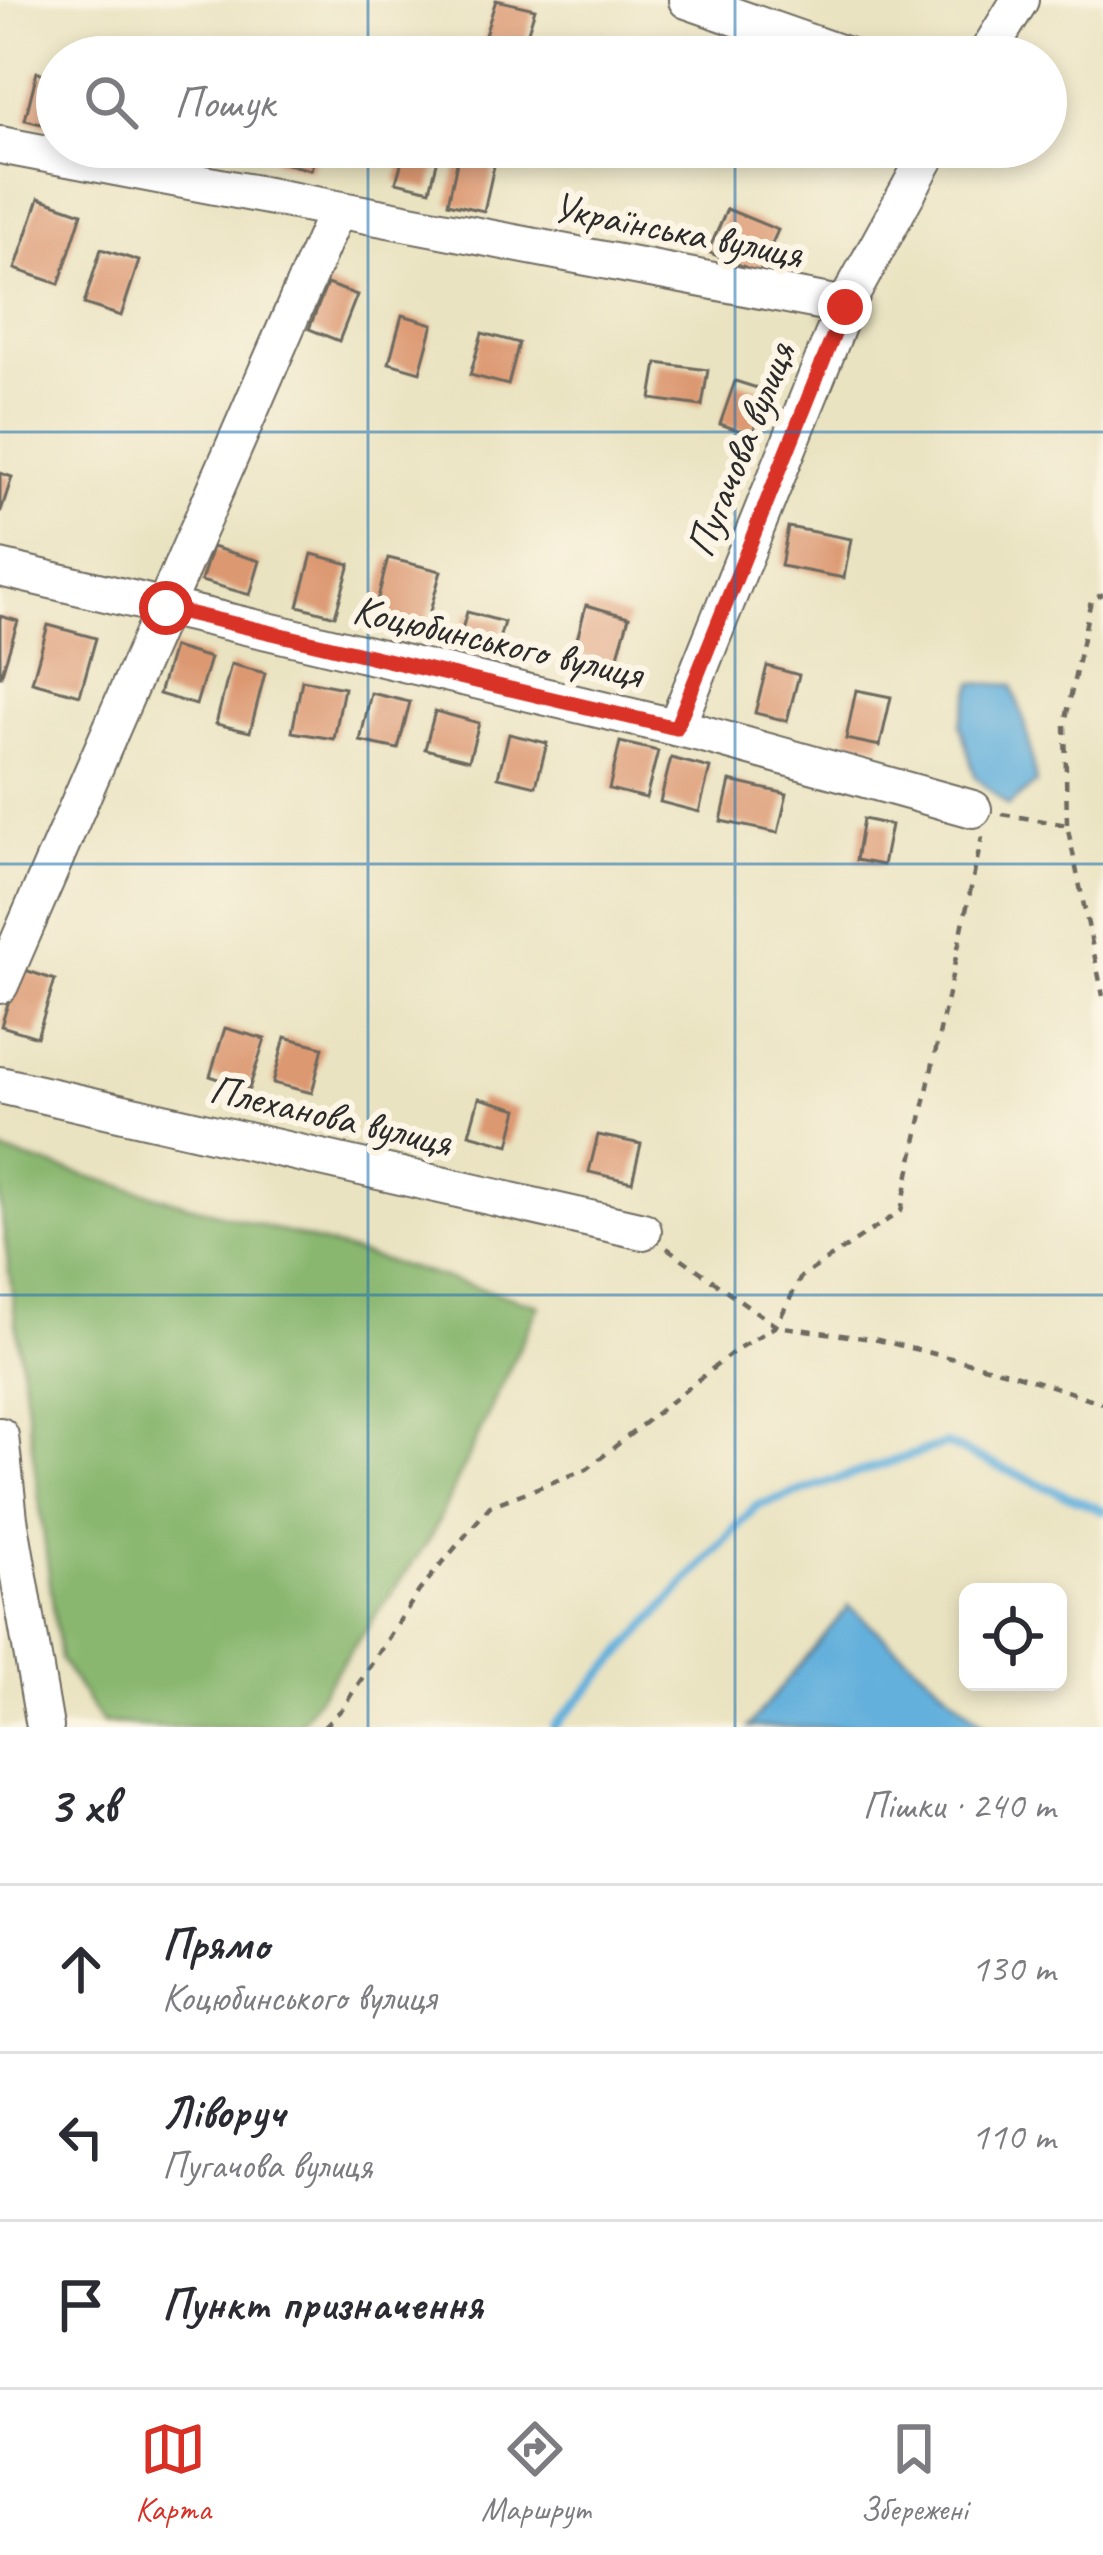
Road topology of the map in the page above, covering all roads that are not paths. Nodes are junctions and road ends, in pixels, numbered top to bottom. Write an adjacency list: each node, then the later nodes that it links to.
1 (687, 0): 3 (street)
2 (1020, 0): 4 (street)
3 (790, 36)
4 (998, 36)
5 (0, 145): 6 (street, Українська вулиця)
6 (36, 152)
7 (119, 168): 9 (street, Українська вулиця)
8 (921, 168): 10 (street, Пугачова вулиця)
9 (337, 210): 10 (street, Українська вулиця); 12 (street)
10 (845, 307): 13 (street, Пугачова вулиця)
11 (0, 568): 12 (street, Коцюбинського вулиця)
12 (166, 608): 13 (street, Коцюбинського вулиця); 15 (street)
13 (676, 728): 14 (street, Коцюбинського вулиця)
14 (973, 809)
15 (0, 985)
16 (0, 1084): 17 (street, Плеханова вулиця)
17 (643, 1231)
18 (0, 1436): 19 (street)
19 (6, 1547): 20 (street)
20 (45, 1727)

